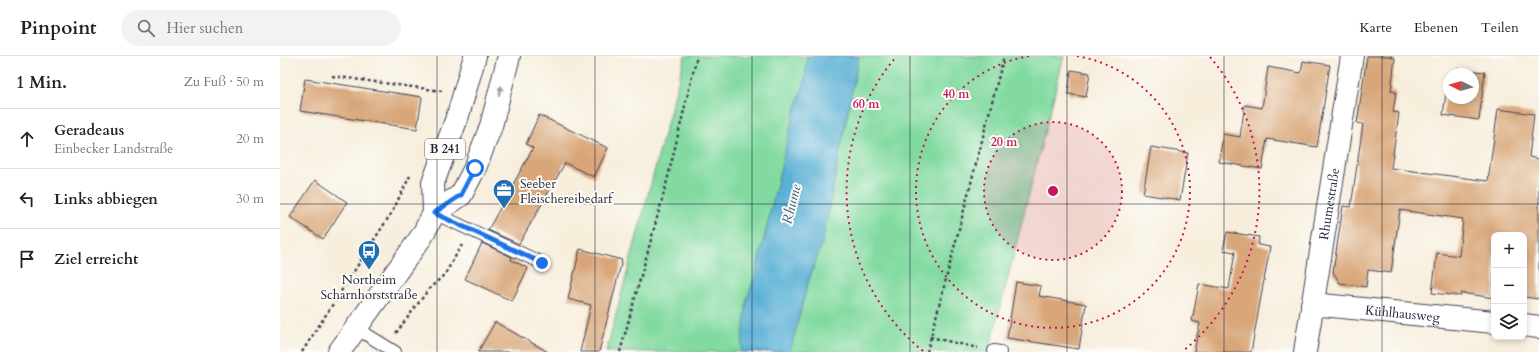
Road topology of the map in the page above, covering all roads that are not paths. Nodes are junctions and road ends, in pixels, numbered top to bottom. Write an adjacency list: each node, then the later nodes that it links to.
1 (475, 56): 4 (main road, B 241)
2 (509, 56): 4 (main road, B 241, one-way to 2)
3 (1352, 56): 6 (main road, Rhumestraße)
4 (434, 213): 5 (lane); 10 (main road, B 241)
5 (542, 263)
6 (1312, 304): 7 (main road, Kühlhausweg); 13 (main road, Rhumestraße)
7 (1491, 322)
8 (1527, 325): 9 (main road)
9 (1539, 327)
10 (356, 328): 11 (lane); 12 (main road, B 241)
11 (391, 349)
12 (339, 352)
13 (1304, 352)

